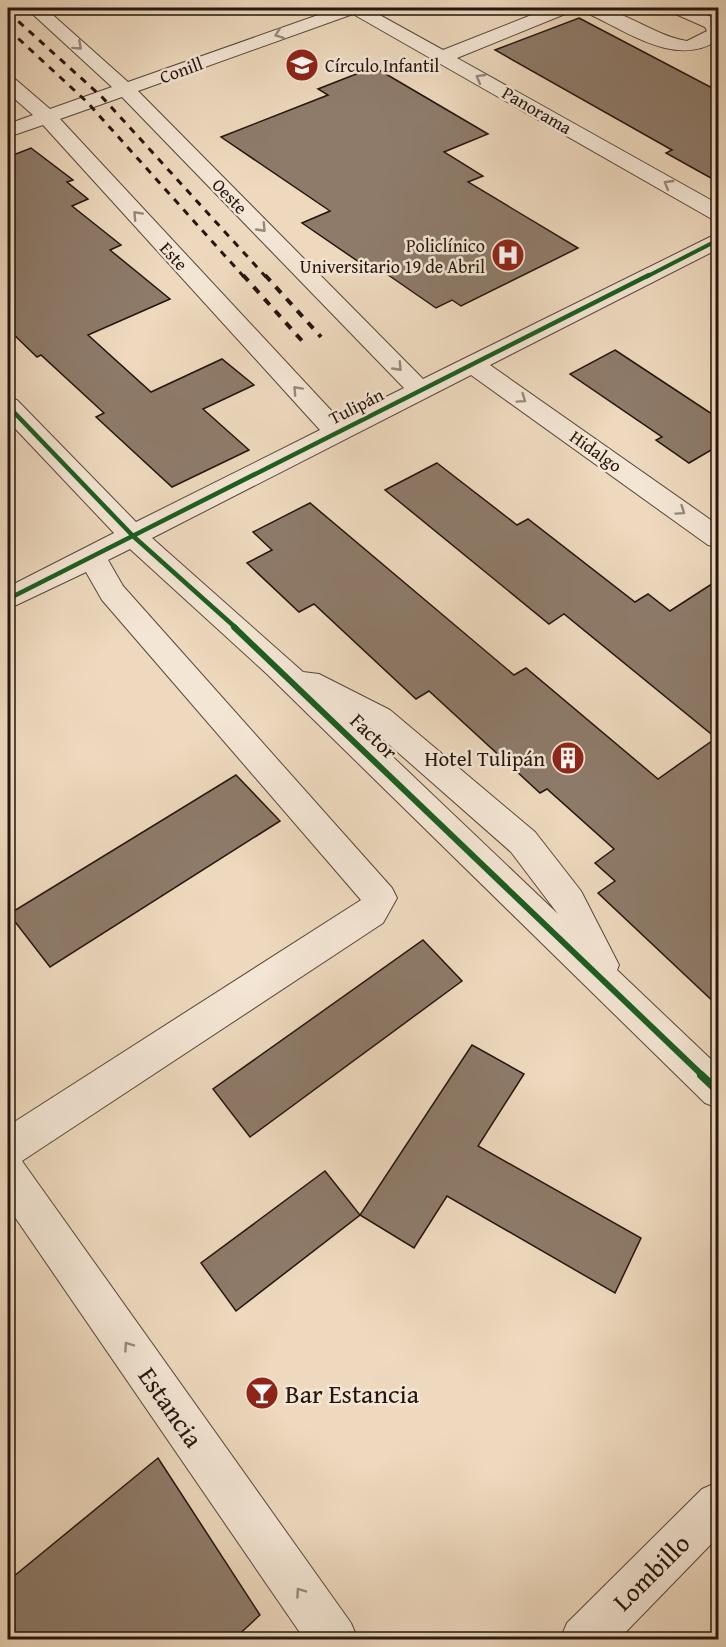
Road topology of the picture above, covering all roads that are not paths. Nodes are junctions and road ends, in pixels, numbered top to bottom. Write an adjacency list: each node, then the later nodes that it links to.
1 (34, 8): 8 (street, Oeste, one-way to 8)
2 (355, 8): 6 (street, Panorama); 8 (street, Conill, one-way to 8)
3 (564, 8): 6 (street)
4 (591, 8): 5 (street)
5 (677, 8)
6 (443, 57): 11 (street, Panorama, one-way to 6)
7 (8, 83): 9 (street, Este)
8 (126, 90): 9 (street, Conill); 14 (street, Oeste, one-way to 14)
9 (47, 117): 10 (street, Conill); 16 (street, Este, one-way to 9)
10 (8, 131)
11 (718, 213)
12 (718, 240): 13 (street, Tulipán)
13 (474, 365): 14 (street, Tulipán); 18 (street, Hidalgo, one-way to 18)
14 (421, 391): 16 (street, Tulipán)
15 (8, 406): 17 (street, Factor)
16 (337, 433): 17 (street, Tulipán)
17 (133, 536): 19 (street, Tulipán); 21 (street, Factor)
18 (718, 538)
19 (92, 557): 20 (street, Tulipán); 24 (street)
20 (8, 599)
21 (278, 666): 22 (street, Factor); 22 (street)
22 (613, 988): 23 (street, Factor)
23 (718, 1091)
24 (8, 1148)
25 (8, 1174): 27 (street, Estancia, one-way to 25)
26 (718, 1505): 28 (street, Lombillo)
27 (334, 1640)
28 (584, 1640)

